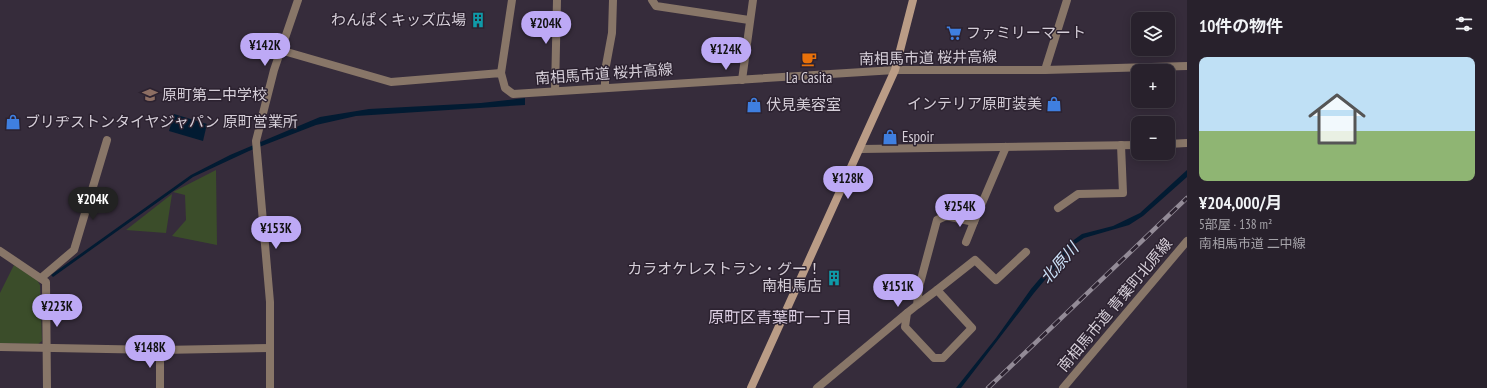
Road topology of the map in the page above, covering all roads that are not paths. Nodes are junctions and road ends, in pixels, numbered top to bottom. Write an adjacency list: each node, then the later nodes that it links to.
1 (298, 0): 10 (street)
2 (512, 0): 14 (street)
3 (557, 0): 17 (street)
4 (613, 0): 16 (street)
5 (652, 0): 9 (street)
6 (753, 0): 9 (street)
7 (913, 0): 12 (street)
8 (1067, 0): 13 (street)
9 (750, 20): 15 (street)
10 (280, 50): 14 (street); 37 (street)
11 (1187, 66): 13 (street, 南相馬市道 桜井高線)
12 (895, 70): 13 (street, 南相馬市道 桜井高線); 15 (street, 南相馬市道 桜井高線); 24 (street)
13 (1045, 70)
14 (501, 73): 17 (street, 南相馬市道 桜井高線)
15 (742, 80): 16 (street, 南相馬市道 桜井高線)
16 (605, 88): 17 (street, 南相馬市道 桜井高線)
17 (555, 91)
18 (108, 140): 31 (street)
19 (1187, 143): 20 (street)
20 (1175, 144)
21 (1121, 145): 22 (street); 23 (street); 25 (street)
22 (1131, 145)
23 (1006, 147): 24 (street); 26 (street)
24 (860, 149): 43 (street)
25 (1058, 208)
26 (974, 222): 28 (street); 33 (street)
27 (1187, 241): 39 (street, 南相馬市道 青葉町北原線)
28 (966, 242)
29 (0, 251): 31 (street)
30 (1026, 252): 32 (street)
31 (41, 278): 36 (street)
32 (937, 290): 33 (street); 34 (street)
33 (917, 305): 34 (street)
34 (907, 313): 44 (street)
35 (0, 347): 36 (street)
36 (46, 348): 38 (street); 40 (street)
37 (270, 348): 38 (street); 42 (street)
38 (160, 350): 41 (street)
39 (1078, 370): 45 (street, 南相馬市道 青葉町北原線); 46 (street)
40 (47, 388)
41 (160, 388)
42 (270, 388)
43 (751, 388)
44 (818, 388)
45 (1063, 388)
46 (1071, 388)

